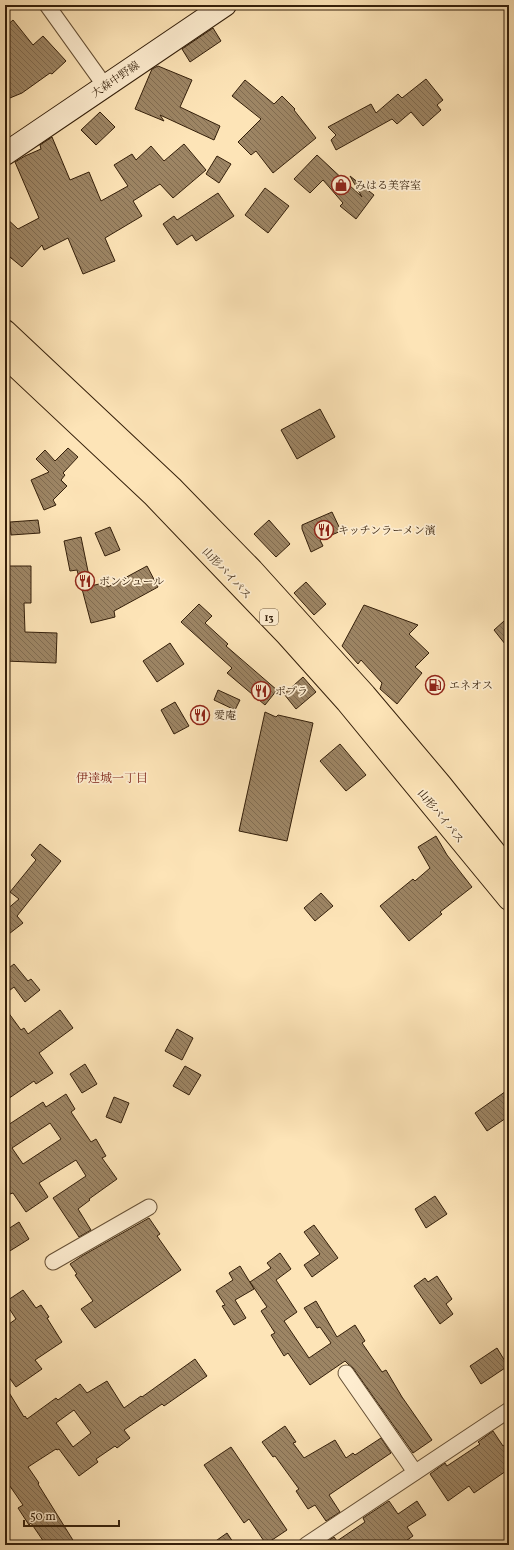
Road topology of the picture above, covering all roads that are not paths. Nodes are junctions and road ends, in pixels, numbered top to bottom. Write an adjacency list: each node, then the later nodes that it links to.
1 (47, 5): 3 (street)
2 (225, 5): 3 (main road, 大森中野線)
3 (105, 86): 4 (main road, 大森中野線)
4 (5, 154)
5 (5, 331): 7 (highway, 山形バイパス / 13)
6 (5, 356): 8 (highway, 山形バイパス / 13)
7 (509, 870)
8 (509, 899)
9 (149, 1207): 10 (street)
10 (53, 1262)
11 (346, 1373): 13 (street)
12 (509, 1410): 13 (street)
13 (415, 1472): 14 (street)
14 (306, 1545)

